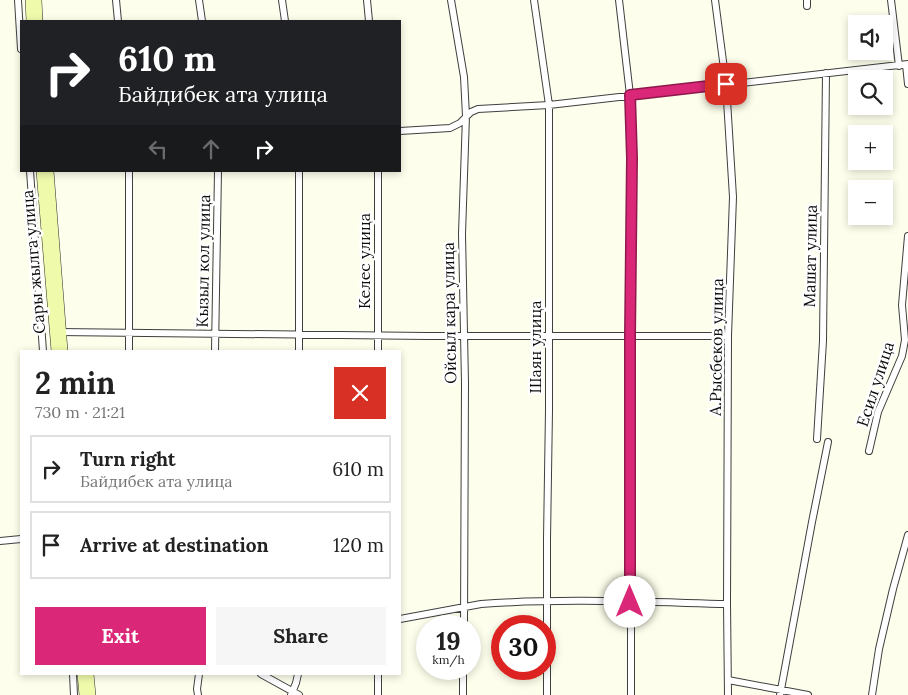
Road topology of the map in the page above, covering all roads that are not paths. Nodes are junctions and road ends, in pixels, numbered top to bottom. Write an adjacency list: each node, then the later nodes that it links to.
1 (18, 0): 19 (street)
2 (30, 0): 13 (main road)
3 (37, 0): 14 (main road)
4 (116, 0): 15 (street)
5 (199, 0): 16 (street)
6 (282, 0): 17 (street)
7 (367, 0): 18 (street)
8 (451, 0): 26 (street, Ойсыл кара улица)
9 (534, 0): 25 (street, Шаян улица)
10 (619, 0): 24 (street)
11 (715, 0): 22 (street, А.Рысбеков улица)
12 (891, 0): 20 (street)
13 (31, 20)
14 (38, 20)
15 (118, 20)
16 (202, 20)
17 (285, 20)
18 (369, 20)
19 (20, 33)
20 (904, 65): 21 (street); 23 (street)
21 (826, 73): 22 (street); 52 (street, Машат улица)
22 (726, 84): 24 (street); 44 (street, А.Рысбеков улица)
23 (908, 84)
24 (630, 95): 25 (street); 43 (street)
25 (549, 105): 26 (street); 42 (street, Шаян улица)
26 (466, 116): 27 (street); 41 (street, Ойсыл кара улица)
27 (401, 131)
28 (30, 172): 45 (street)
29 (41, 172): 36 (main road, Сары жылга улица)
30 (49, 172): 36 (main road, Сары жылга улица)
31 (129, 172): 37 (street)
32 (218, 172): 38 (street, Кызыл кол улица)
33 (299, 172): 39 (street)
34 (378, 172): 40 (street, Келес улица)
35 (908, 236): 54 (street, Есил улица)
36 (58, 332): 37 (street); 46 (main road, Сары жылга улица); 47 (main road, Сары жылга улица)
37 (129, 332): 38 (street); 48 (street)
38 (216, 333): 39 (street); 49 (street, Кызыл кол улица)
39 (299, 334): 40 (street); 50 (street)
40 (378, 334): 41 (street); 51 (street, Келес улица)
41 (464, 336): 42 (street); 61 (street, Ойсыл кара улица)
42 (548, 336): 43 (street); 58 (street, Шаян улица)
43 (630, 336): 44 (street); 59 (street)
44 (728, 336): 60 (street, А.Рысбеков улица)
45 (43, 350)
46 (56, 350)
47 (63, 350)
48 (130, 350)
49 (215, 350)
50 (299, 350)
51 (378, 350)
52 (817, 439)
53 (828, 442): 74 (street)
54 (870, 451)
55 (908, 535): 86 (street)
56 (20, 539): 57 (street)
57 (0, 541)
58 (547, 602): 59 (street); 61 (street); 82 (street, Шаян улица)
59 (630, 602): 60 (street); 83 (street)
60 (727, 604): 72 (street, А.Рысбеков улица)
61 (465, 607): 62 (street, Ойсыл кара улица); 63 (street)
62 (465, 615)
63 (401, 619)
64 (73, 675): 75 (street)
65 (82, 675): 76 (main road)
66 (89, 675): 77 (main road)
67 (199, 675): 78 (street)
68 (263, 675): 73 (street)
69 (298, 675): 73 (street)
70 (378, 675): 80 (street)
71 (463, 680): 81 (street)
72 (728, 680): 74 (street); 84 (street, А.Рысбеков улица)
73 (292, 693): 79 (street)
74 (781, 693): 85 (street)
75 (74, 695)
76 (84, 695)
77 (91, 695)
78 (198, 695)
79 (300, 695)
80 (378, 695)
81 (463, 695)
82 (547, 695)
83 (631, 695)
84 (728, 695)
85 (808, 695)
86 (872, 695)

